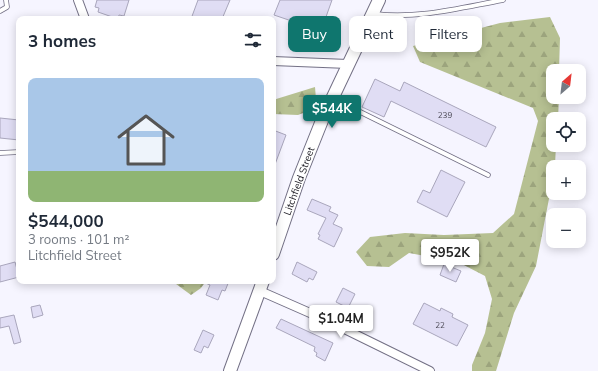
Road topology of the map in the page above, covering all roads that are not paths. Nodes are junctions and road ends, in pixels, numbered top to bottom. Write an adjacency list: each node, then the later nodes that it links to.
1 (6, 0): 5 (lane)
2 (78, 0): 7 (street)
3 (379, 0): 6 (main road, Litchfield Street)
4 (503, 0): 6 (lane)
5 (0, 11)
6 (372, 14): 9 (main road, Litchfield Street)
7 (84, 16)
8 (276, 61): 9 (street)
9 (348, 64): 10 (main road, Litchfield Street)
10 (332, 98): 13 (lane); 14 (main road, Litchfield Street)
11 (16, 152): 12 (lane)
12 (0, 153)
13 (488, 174)
14 (276, 245)
15 (262, 286): 16 (main road); 17 (street)
16 (230, 371)
17 (430, 371)

